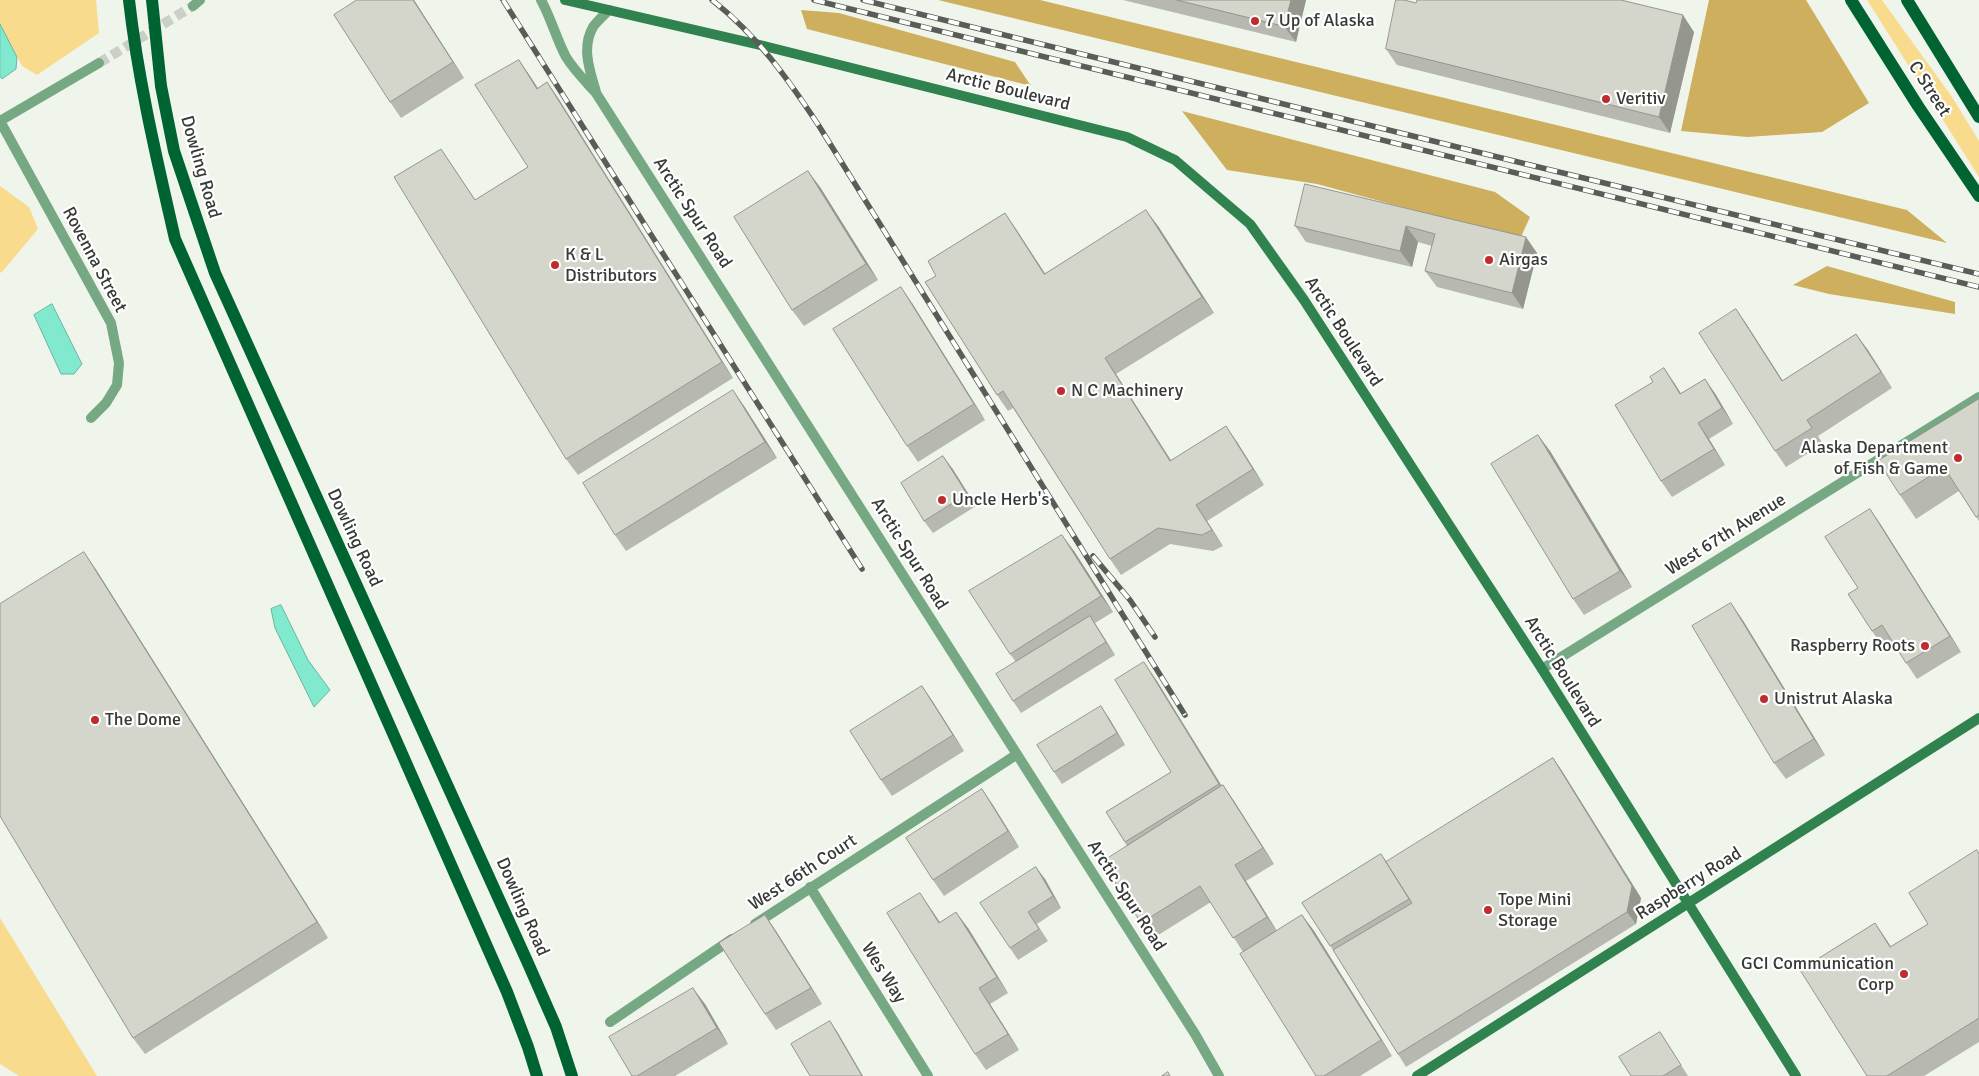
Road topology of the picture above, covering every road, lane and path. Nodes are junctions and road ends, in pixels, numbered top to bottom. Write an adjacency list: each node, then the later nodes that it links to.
1 (129, 0): 21 (main road, Dowling Road)
2 (152, 0): 22 (main road, Dowling Road)
3 (541, 0): 9 (street, Arctic Spur Road)
4 (565, 0): 7 (main road, Arctic Boulevard)
5 (1851, 0): 12 (main road, C Street)
6 (1907, 0): 10 (main road, C Street)
7 (609, 10): 9 (street, Arctic Spur Road); 15 (main road, Arctic Boulevard)
8 (98, 63): 11 (street)
9 (596, 93): 17 (street, Arctic Spur Road)
10 (1979, 117)
11 (0, 121): 14 (street, Rovenna Street)
12 (1979, 196)
13 (1979, 397): 15 (street, West 67th Avenue)
14 (91, 418)
15 (1542, 669): 19 (main road, Arctic Boulevard)
16 (1979, 718): 19 (main road, Raspberry Road)
17 (1016, 754): 18 (street, West 66th Court); 24 (street, Arctic Spur Road)
18 (810, 887): 20 (street, West 66th Court); 23 (street, Wes Way)
19 (1688, 904): 25 (main road, Raspberry Road); 26 (main road, Arctic Boulevard)
20 (610, 1022)
21 (537, 1076)
22 (572, 1076)
23 (928, 1076)
24 (1219, 1076)
25 (1417, 1076)
26 (1796, 1076)

